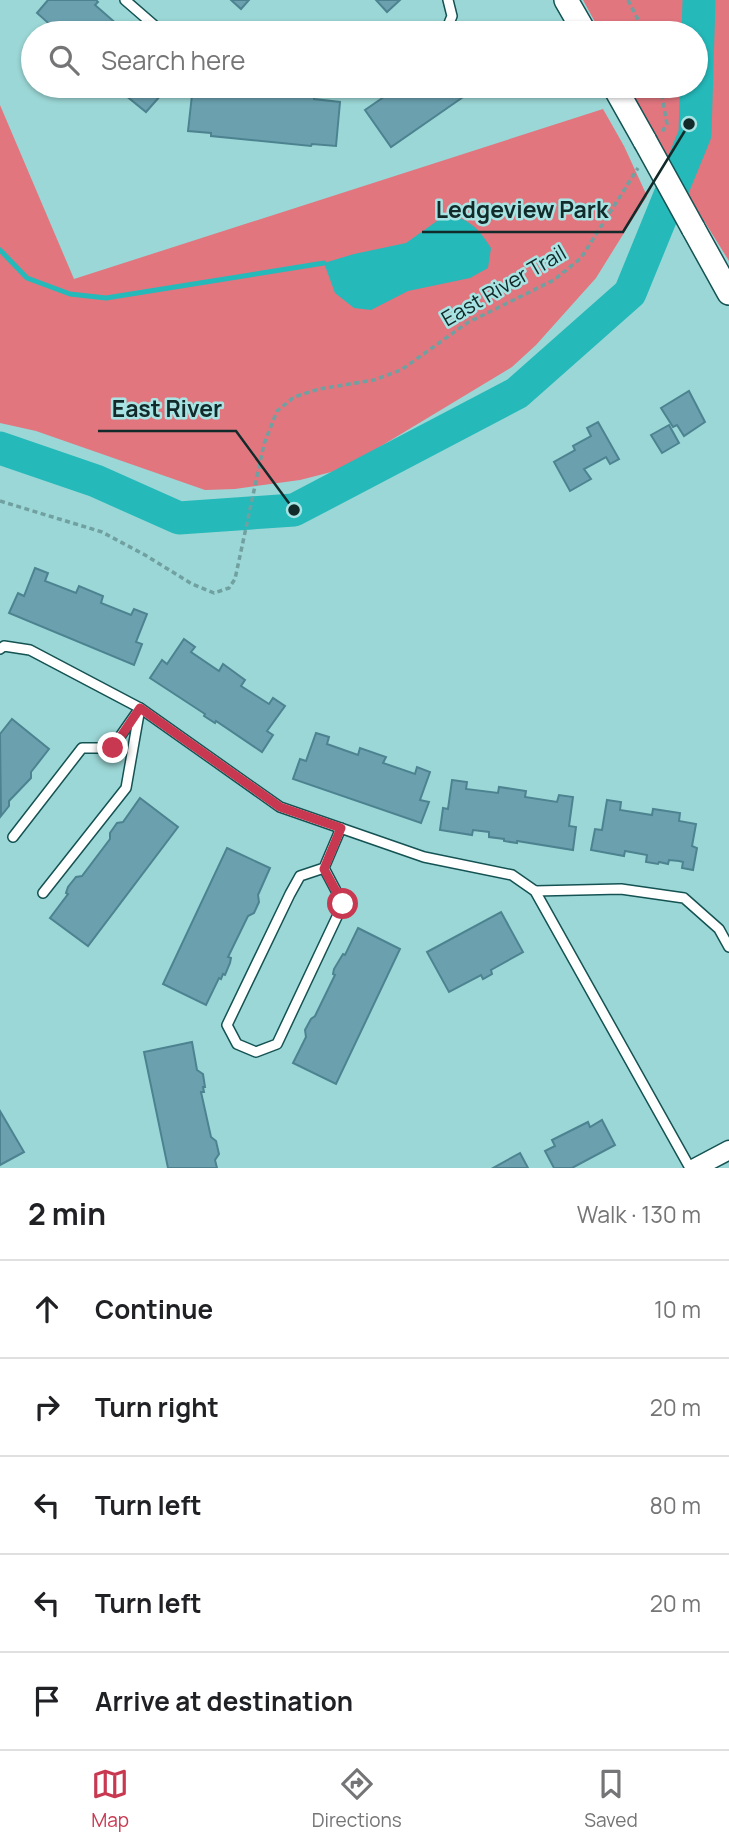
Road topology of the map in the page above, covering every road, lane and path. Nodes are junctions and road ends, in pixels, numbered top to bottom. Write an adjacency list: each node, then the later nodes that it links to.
1 (125, 0): 5 (lane)
2 (448, 0): 6 (lane)
3 (566, 0): 7 (street)
4 (628, 0): 8 (path)
5 (149, 21)
6 (450, 21)
7 (578, 21)
8 (639, 21)
9 (623, 98): 11 (street)
10 (662, 98): 11 (path)
11 (653, 138): 13 (street, bridge)
12 (640, 166): 14 (path, East River Trail)
13 (729, 293)
14 (0, 501)
15 (0, 649): 16 (lane)
16 (140, 708): 17 (lane); 18 (lane); 21 (lane)
17 (341, 828): 19 (lane); 20 (lane)
18 (13, 837)
19 (324, 869): 19 (lane)
20 (535, 891): 22 (lane); 24 (lane)
21 (43, 892)
22 (729, 947)
23 (729, 1150): 24 (street)
24 (693, 1168)

